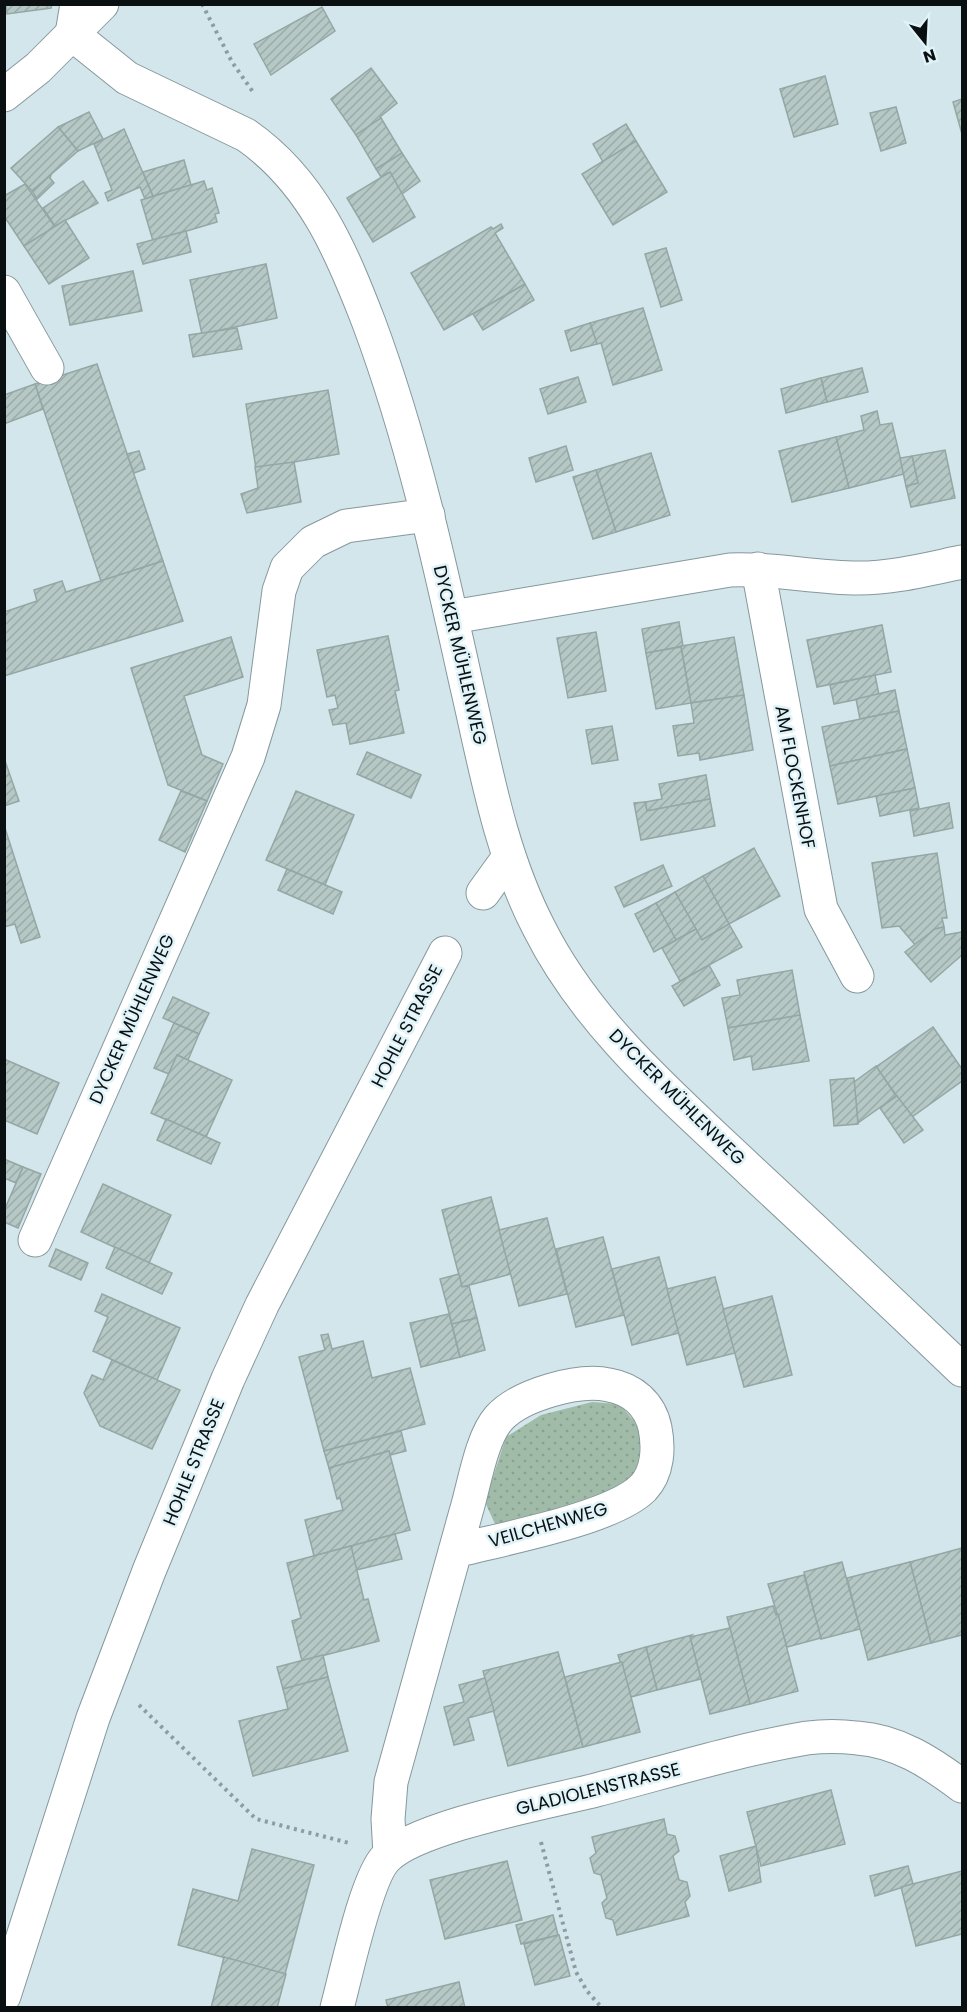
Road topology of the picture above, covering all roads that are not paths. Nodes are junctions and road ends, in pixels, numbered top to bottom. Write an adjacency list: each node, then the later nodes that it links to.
1 (102, 4): 2 (street)
2 (74, 19): 3 (street); 6 (street, DYCKER MÜHLENWEG)
3 (4, 94)
4 (4, 292): 5 (street)
5 (46, 368)
6 (428, 515): 9 (street, DYCKER MÜHLENWEG); 14 (street, DYCKER MÜHLENWEG)
7 (963, 562): 8 (street)
8 (758, 569): 9 (street); 13 (street, AM FLOCKENHOF)
9 (452, 617): 10 (street, DYCKER MÜHLENWEG)
10 (509, 857): 11 (street); 15 (street, DYCKER MÜHLENWEG)
11 (483, 893)
12 (445, 953): 19 (street, HOHLE STRASSE)
13 (857, 976)
14 (35, 1240)
15 (963, 1370)
16 (455, 1551): 16 (street, VEILCHENWEG); 18 (street, VEILCHENWEG)
17 (963, 1786): 18 (street, GLADIOLENSTRASSE)
18 (390, 1854): 20 (street, GLADIOLENSTRASSE)
19 (4, 1996)
20 (337, 2007)

